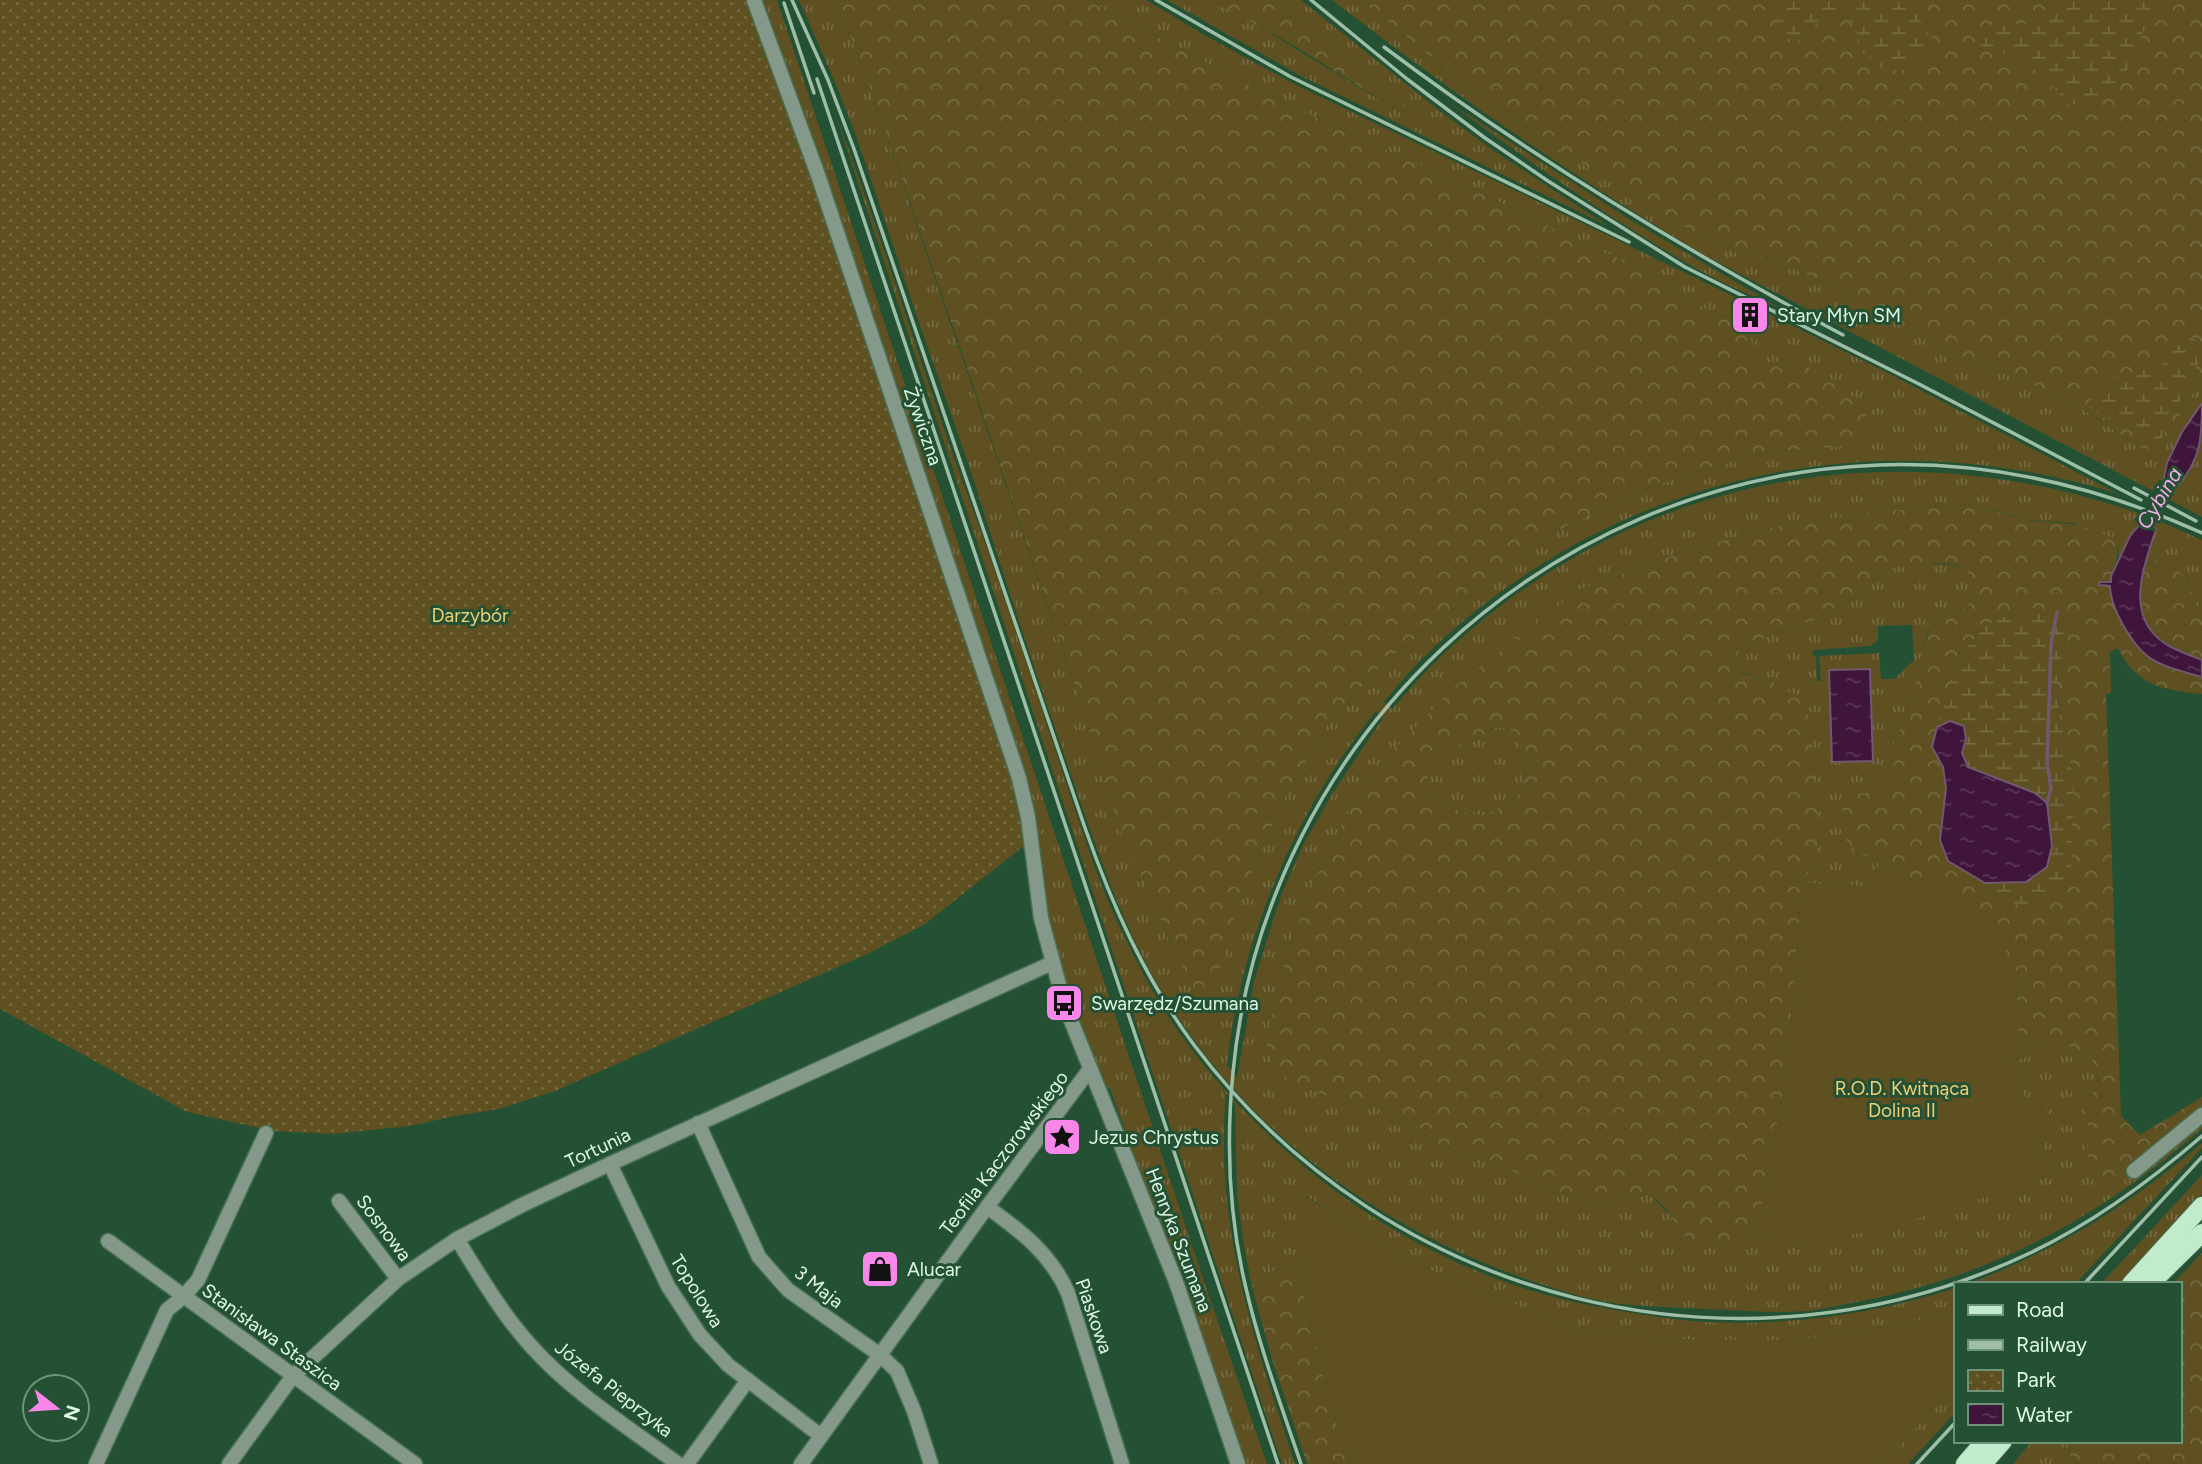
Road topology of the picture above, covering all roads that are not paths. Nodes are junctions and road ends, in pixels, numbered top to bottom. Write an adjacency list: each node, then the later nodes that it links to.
1 (754, 0): 2 (street, Żywiczna)
2 (1033, 870): 3 (street, Henryka Szumana)
3 (1052, 962): 4 (street, Henryka Szumana); 6 (street, Tortunia)
4 (1090, 1069): 12 (street, Teofila Kaczorowskiego); 34 (street, Henryka Szumana)
5 (2202, 1115): 9 (street)
6 (698, 1123): 8 (street, Tortunia); 20 (street, 3 Maja)
7 (266, 1133): 19 (street)
8 (610, 1164): 14 (street, Tortunia); 22 (street, Topolowa)
9 (2134, 1171)
10 (339, 1200): 16 (street, Sosnowa)
11 (2202, 1206): 13 (main road)
12 (987, 1207): 20 (street, Teofila Kaczorowskiego); 33 (street, Piaskowa)
13 (2195, 1232): 17 (main road); 18 (main road)
14 (457, 1239): 16 (street, Tortunia); 29 (street, Józefa Pieprzyka)
15 (108, 1241): 19 (street, Stanisława Staszica)
16 (398, 1279): 21 (street, Tortunia)
17 (2133, 1282)
18 (2152, 1282)
19 (183, 1297): 21 (street, Stanisława Staszica); 26 (street)
20 (880, 1355): 23 (street, Teofila Kaczorowskiego); 32 (street, 3 Maja)
21 (293, 1376): 27 (street, Tortunia); 28 (street, Stanisława Staszica)
22 (748, 1380): 23 (street, Topolowa); 30 (street)
23 (821, 1436): 31 (street, Teofila Kaczorowskiego)
24 (1983, 1443): 35 (main road)
25 (2001, 1443): 36 (main road)
26 (96, 1464)
27 (229, 1464)
28 (415, 1464)
29 (678, 1464)
30 (687, 1464)
31 (801, 1464)
32 (931, 1464)
33 (1122, 1464)
34 (1238, 1464)
35 (1965, 1464)
36 (1983, 1464)

